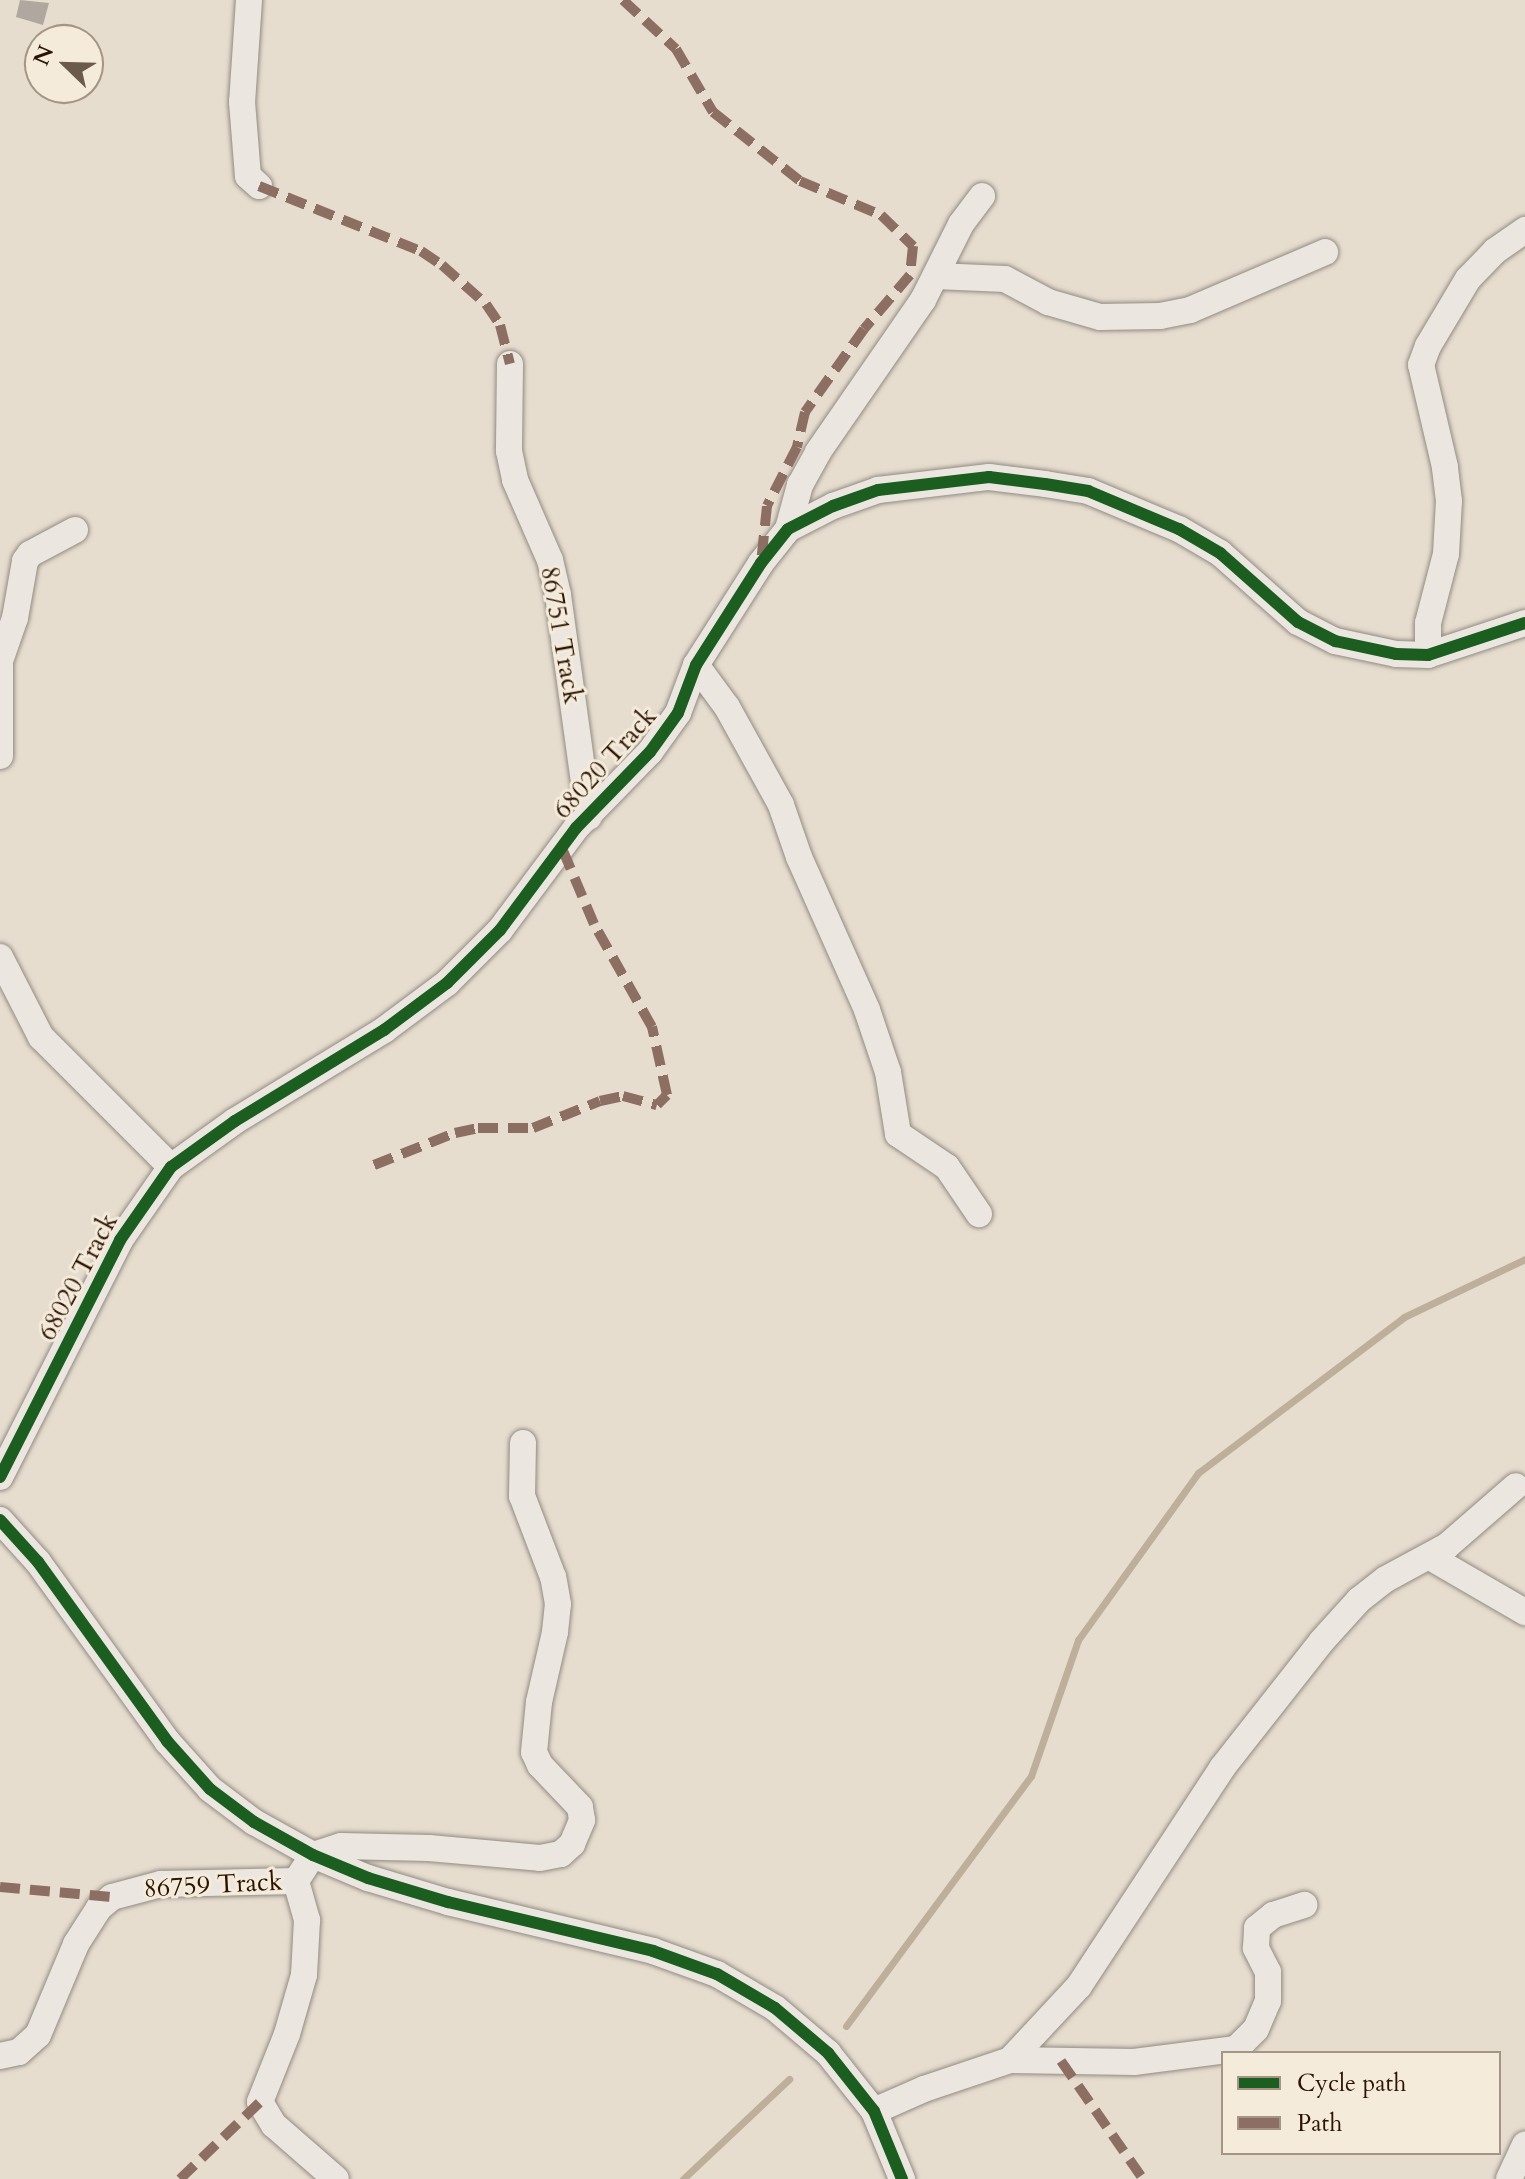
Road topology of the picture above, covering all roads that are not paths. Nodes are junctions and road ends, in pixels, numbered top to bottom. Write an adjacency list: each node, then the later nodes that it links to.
1 (249, 0): 2 (street)
2 (259, 186)
3 (982, 196): 6 (street)
4 (1525, 230): 11 (street)
5 (1325, 252): 6 (street)
6 (936, 276): 8 (street)
7 (510, 364): 14 (street, 86751 Track)
8 (788, 529): 11 (street, 68020 Track); 12 (street, 68020 Track)
9 (75, 530): 13 (street)
10 (1525, 623): 11 (street, 68020 Track)
11 (1428, 655)
12 (696, 665): 14 (street, 68020 Track); 17 (street)
13 (0, 756)
14 (589, 817): 16 (street, 68020 Track)
15 (0, 957): 16 (street)
16 (171, 1167): 19 (street, 68020 Track)
17 (979, 1214)
18 (523, 1443): 24 (street)
19 (0, 1477)
20 (1516, 1486): 22 (street)
21 (0, 1520): 24 (street)
22 (1430, 1557): 23 (street); 30 (street)
23 (1525, 1612)
24 (313, 1855): 25 (street, 86759 Track); 31 (street)
25 (296, 1881): 29 (street, 86759 Track); 33 (street)
26 (1304, 1905): 27 (street)
27 (1224, 2051)
28 (1221, 2052): 30 (street)
29 (0, 2056)
30 (1010, 2060): 31 (street)
31 (874, 2111): 34 (street)
32 (1525, 2145): 35 (street)
33 (336, 2179)
34 (902, 2179)
35 (1509, 2179)

